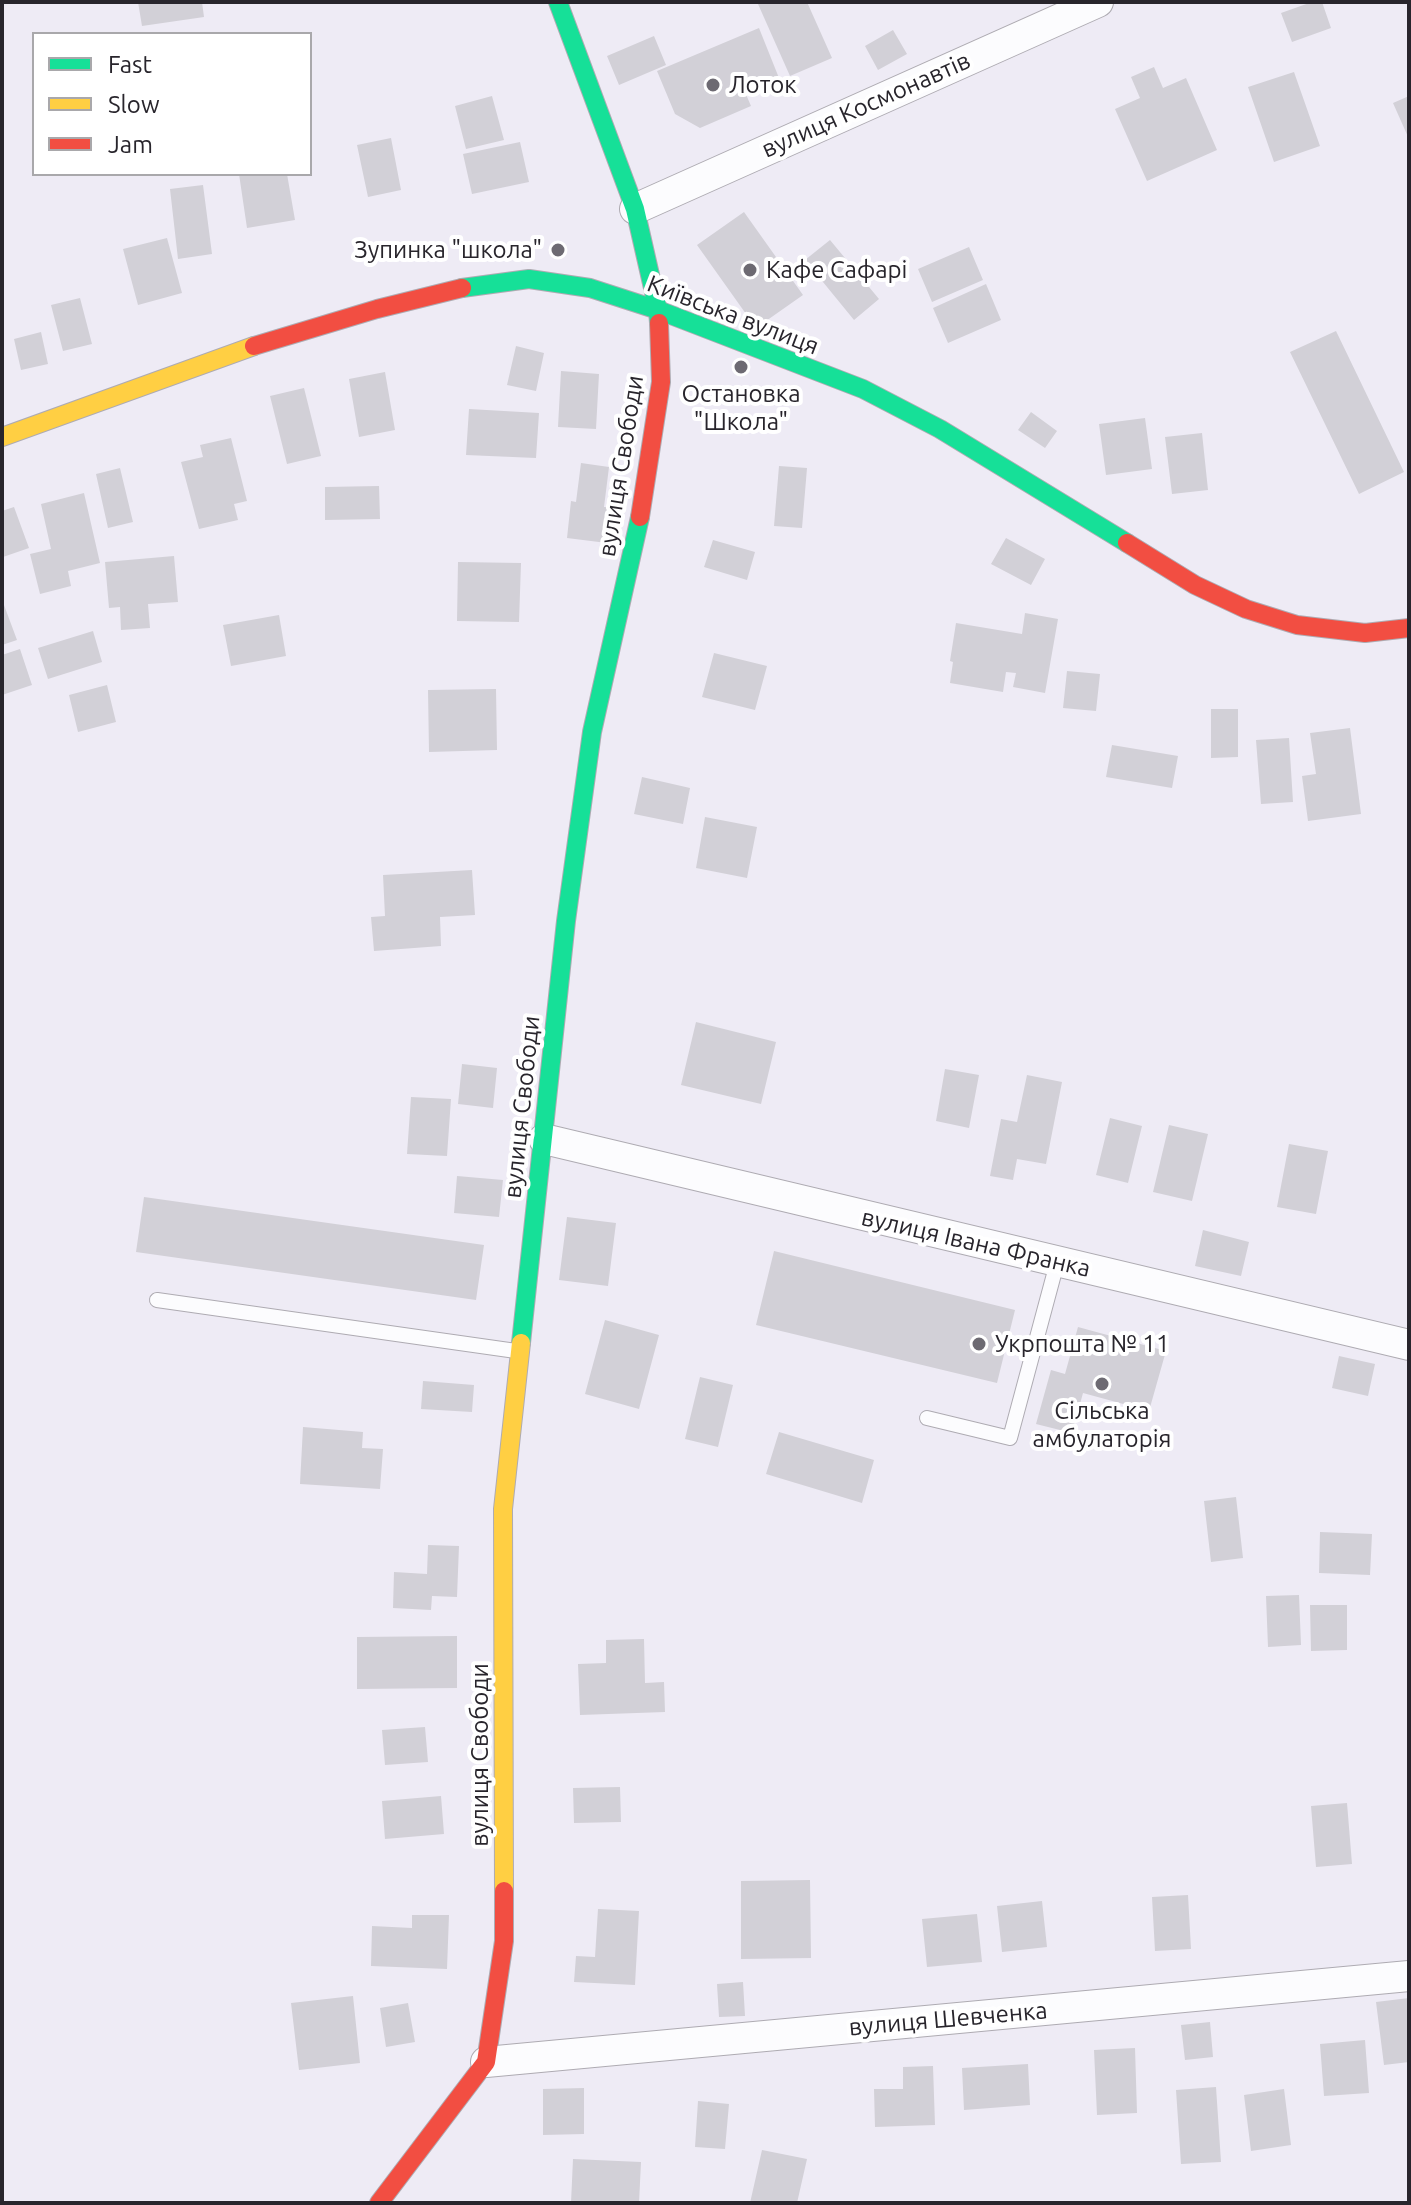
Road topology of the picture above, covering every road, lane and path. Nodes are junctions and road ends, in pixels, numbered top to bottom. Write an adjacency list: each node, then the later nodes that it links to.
1 (558, 2): 3 (street, вулиця Свободи)
2 (1091, 3): 3 (street, вулиця Космонавтів)
3 (635, 209): 4 (street, вулиця Свободи)
4 (658, 310): 5 (street, Київська вулиця); 6 (street, Київська вулиця); 7 (street, вулиця Свободи)
5 (2, 437)
6 (1409, 628)
7 (544, 1139): 8 (street, вулиця Івана Франка); 11 (street, вулиця Свободи)
8 (1057, 1263): 10 (street, вулиця Івана Франка); 12 (lane)
9 (157, 1300): 11 (lane)
10 (1409, 1345)
11 (520, 1351): 14 (street, вулиця Свободи)
12 (927, 1418)
13 (1409, 1976): 14 (street, вулиця Шевченка)
14 (486, 2062): 15 (street, вулиця Свободи)
15 (379, 2203)

